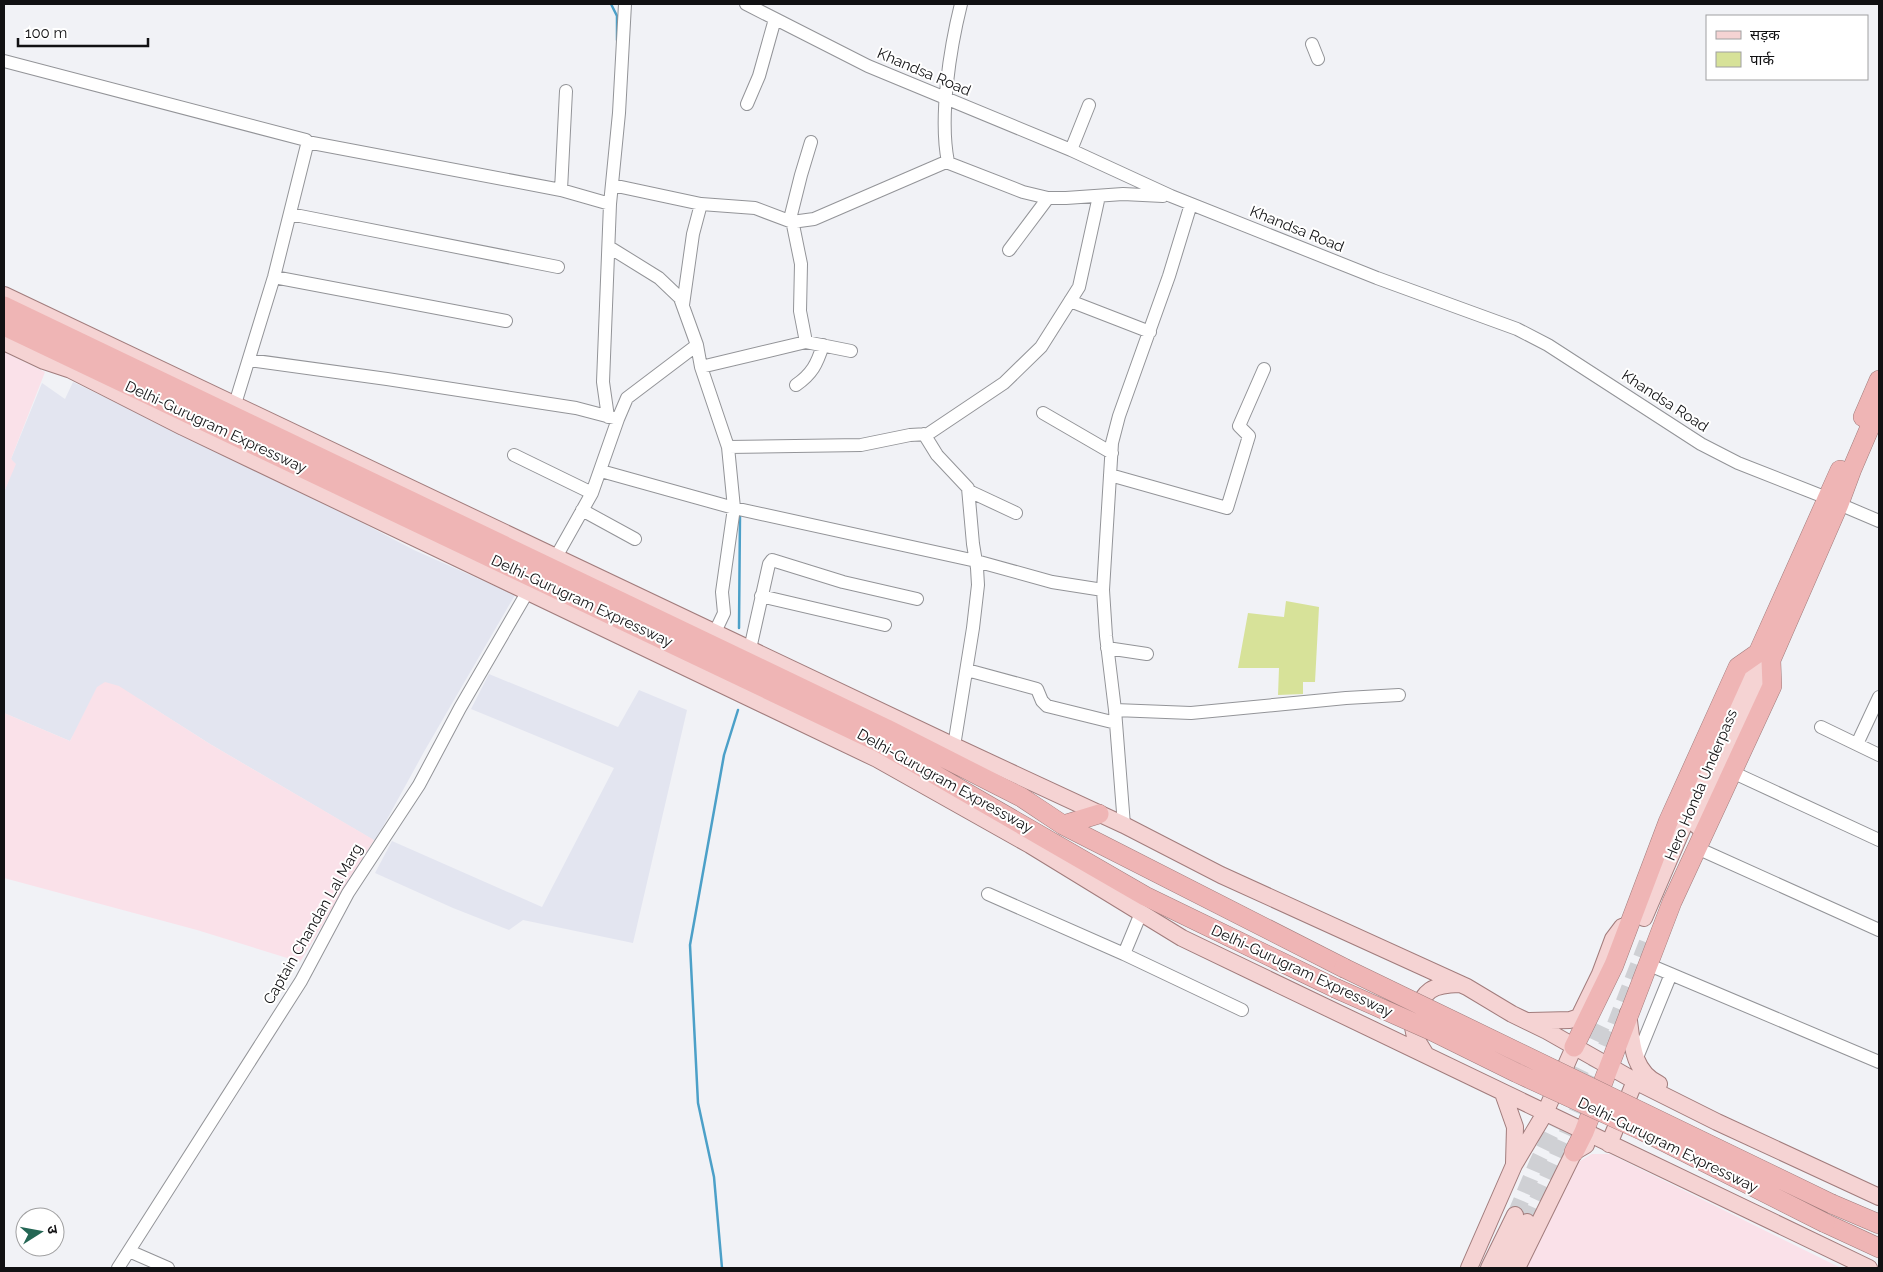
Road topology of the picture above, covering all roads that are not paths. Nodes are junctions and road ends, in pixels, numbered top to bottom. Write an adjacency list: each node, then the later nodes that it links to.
1 (625, 4): 16 (street)
2 (746, 4): 4 (street, Khandsa Road)
3 (961, 4): 9 (street)
4 (775, 19): 9 (street, Khandsa Road); 10 (street)
5 (1312, 44): 6 (street)
6 (1318, 59)
7 (4, 61): 12 (street)
8 (566, 91): 17 (street)
9 (946, 100): 14 (street, Khandsa Road); 15 (street)
10 (747, 104)
11 (1089, 104): 14 (street)
12 (307, 142): 17 (street); 24 (street)
13 (811, 142): 25 (street)
14 (1071, 150): 19 (street, Khandsa Road)
15 (948, 162): 20 (street); 25 (street)
16 (612, 185): 21 (street); 22 (street)
17 (561, 190): 21 (street)
18 (1099, 196): 19 (street); 20 (street); 31 (street)
19 (1171, 196): 23 (street, Khandsa Road)
20 (1048, 198): 27 (street)
21 (610, 204): 26 (street)
22 (701, 204): 25 (street); 32 (street)
23 (1191, 204): 36 (street); 59 (street, Khandsa Road)
24 (290, 214): 28 (street); 29 (street)
25 (792, 222): 38 (street)
26 (609, 247): 32 (street); 50 (street)
27 (1010, 250)
28 (558, 267)
29 (274, 277): 34 (street); 42 (street)
30 (4, 295): 47 (main road)
31 (1070, 301): 36 (street); 51 (street)
32 (683, 305): 39 (street)
33 (4, 306): 72 (highway, Delhi-Gurugram Expressway)
34 (506, 321)
35 (4, 326): 88 (highway, Delhi-Gurugram Expressway)
36 (1150, 332): 53 (street)
37 (4, 342): 68 (main road)
38 (806, 342): 40 (street); 43 (street)
39 (697, 345): 43 (street); 50 (street)
40 (823, 345): 41 (street); 46 (street)
41 (851, 350)
42 (248, 360): 47 (street); 50 (street)
43 (702, 367): 52 (street)
44 (1264, 369): 56 (street)
45 (1879, 380): 59 (highway)
46 (796, 385)
47 (235, 404): 65 (main road)
48 (1043, 413): 53 (street)
49 (1877, 417): 59 (highway)
50 (613, 418): 55 (street)
51 (924, 434): 52 (street); 57 (street)
52 (728, 447): 60 (street)
53 (1112, 453): 56 (street)
54 (514, 454): 58 (street)
55 (601, 472): 58 (street); 60 (street)
56 (1110, 475): 67 (street)
57 (969, 491): 62 (street); 66 (street)
58 (592, 493): 61 (street)
59 (1833, 501): 63 (street, Khandsa Road); 77 (highway)
60 (734, 508): 66 (street); 73 (street)
61 (582, 510): 64 (street); 65 (street)
62 (1016, 513)
63 (1879, 521)
64 (635, 539)
65 (556, 556): 72 (main road)
66 (976, 561): 67 (street); 78 (street)
67 (1104, 590): 74 (street)
68 (528, 591): 89 (main road); 124 (street, Captain Chandan Lal Marg)
69 (761, 596): 70 (street); 71 (street); 75 (street)
70 (917, 600)
71 (885, 624)
72 (690, 627): 73 (main road); 93 (highway, Delhi-Gurugram Expressway)
73 (715, 632): 75 (main road)
74 (1107, 648): 76 (street); 81 (street)
75 (750, 649): 85 (main road)
76 (1147, 654)
77 (1764, 656): 87 (highway); 99 (main road, Hero Honda Underpass); 99 (highway)
78 (967, 670): 82 (street); 85 (street)
79 (1399, 694): 81 (street)
80 (1879, 697): 84 (street)
81 (1115, 710): 82 (street)
82 (1116, 723): 92 (street)
83 (1821, 727): 84 (street)
84 (1857, 744): 86 (street)
85 (954, 746): 90 (main road)
86 (1879, 755)
87 (1732, 772): 94 (street); 96 (highway)
88 (975, 797): 89 (highway); 91 (highway, Delhi-Gurugram Expressway)
89 (950, 799): 95 (main road)
90 (1099, 814): 92 (main road); 93 (highway)
91 (1008, 816): 95 (highway); 123 (highway, Delhi-Gurugram Expressway, bridge)
92 (1124, 825): 104 (main road)
93 (1063, 826): 122 (highway, Delhi-Gurugram Expressway, bridge)
94 (1879, 840)
95 (1030, 845): 98 (main road)
96 (1697, 848): 100 (street); 102 (highway)
97 (988, 894): 101 (street)
98 (1141, 913): 101 (street); 109 (main road)
99 (1643, 921): 107 (main road); 108 (highway)
100 (1879, 930)
101 (1124, 954): 105 (street)
102 (1647, 964): 103 (street); 106 (highway)
103 (1672, 974): 110 (street); 111 (street)
104 (1459, 984): 107 (main road); 109 (main road)
105 (1242, 1010)
106 (1628, 1012): 110 (main road); 112 (highway)
107 (1525, 1021): 108 (main road)
108 (1578, 1039): 112 (main road); 115 (main road)
109 (1426, 1055): 114 (main road)
110 (1636, 1060): 116 (main road)
111 (1879, 1062)
112 (1609, 1067): 113 (main road); 117 (highway)
113 (1635, 1081): 116 (main road); 118 (main road)
114 (1503, 1093): 115 (main road); 120 (main road)
115 (1545, 1113): 117 (main road); 120 (main road)
116 (1702, 1114): 121 (main road)
117 (1584, 1132): 118 (main road); 119 (highway)
118 (1613, 1146): 119 (main road); 131 (main road)
119 (1574, 1152): 130 (main road)
120 (1514, 1165): 127 (main road)
121 (1879, 1197)
122 (1879, 1224)
123 (1879, 1248)
124 (129, 1251): 125 (street, Captain Chandan Lal Marg); 126 (street)
125 (118, 1268)
126 (168, 1268)
127 (1469, 1268)
128 (1489, 1268): 129 (main road)
129 (1504, 1268)
130 (1517, 1268)
131 (1869, 1268)

